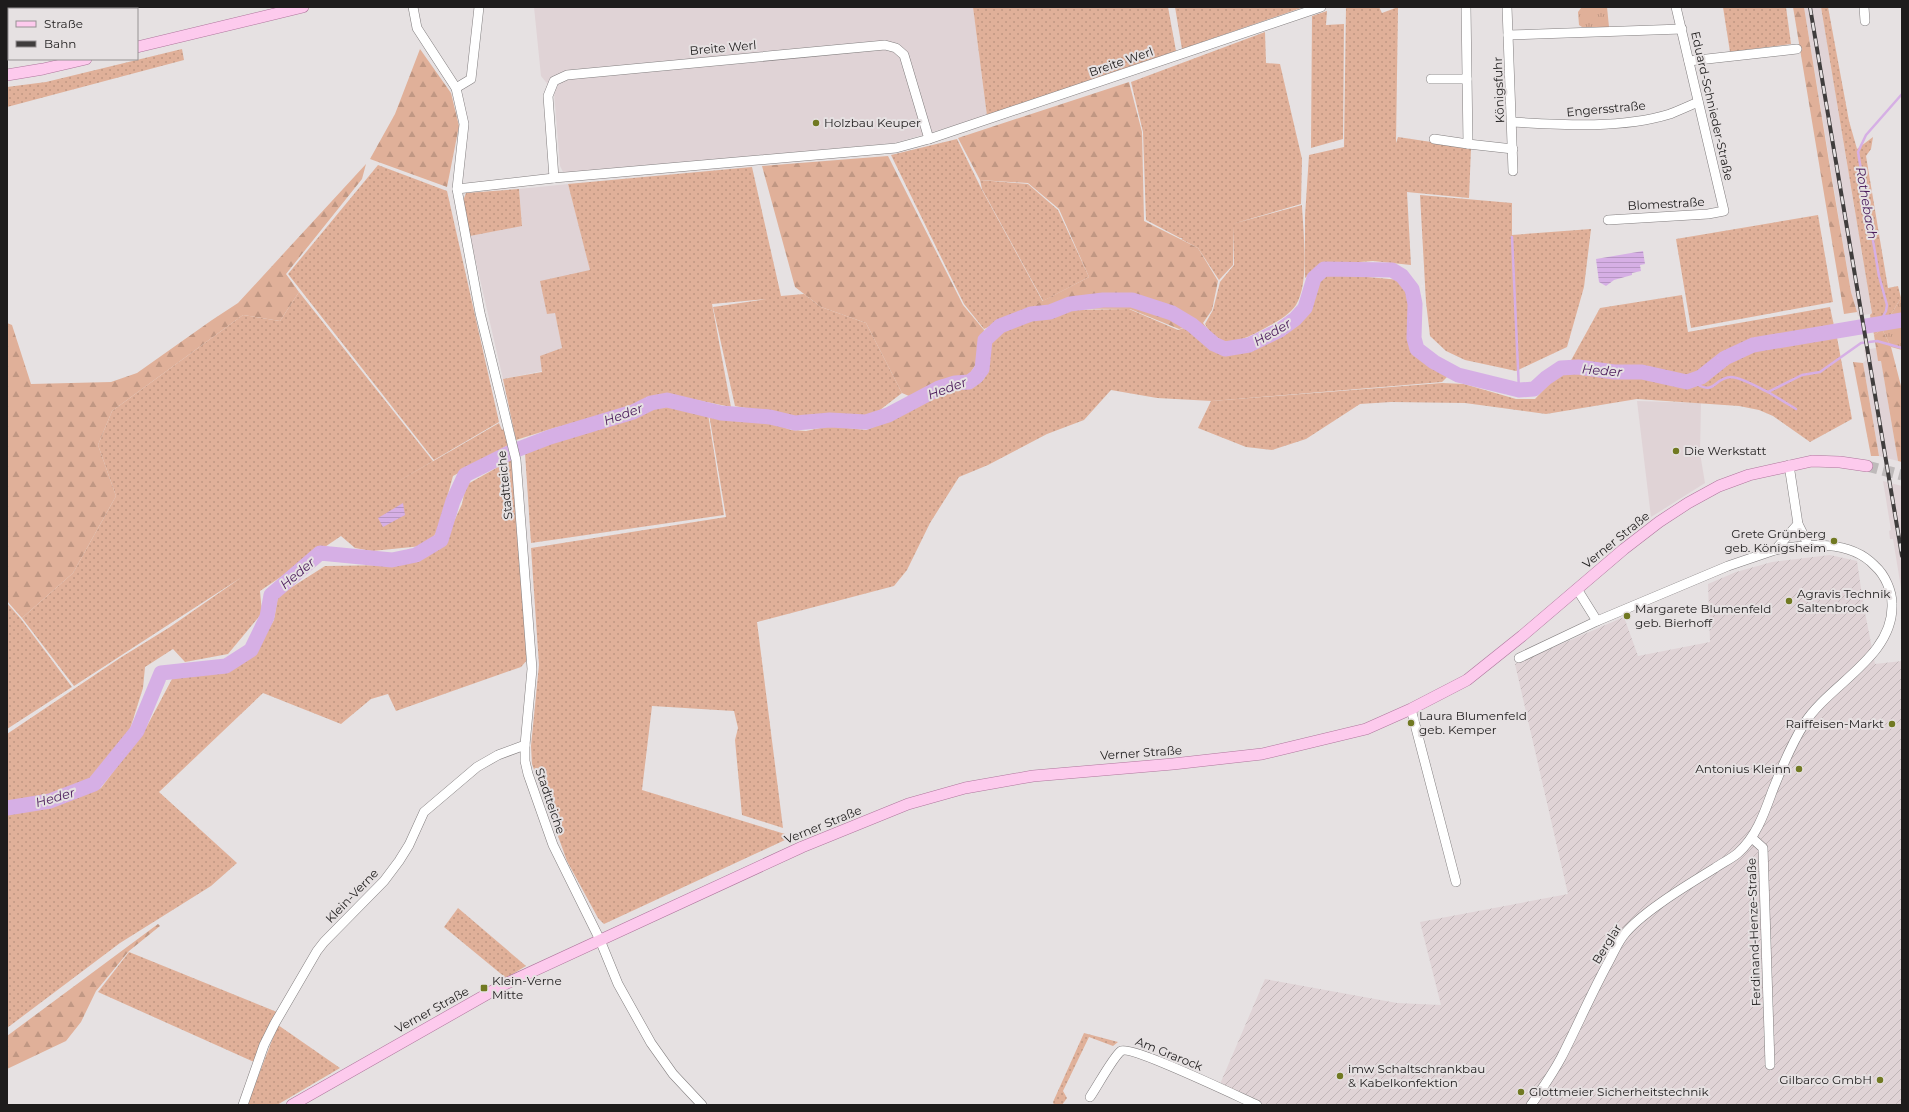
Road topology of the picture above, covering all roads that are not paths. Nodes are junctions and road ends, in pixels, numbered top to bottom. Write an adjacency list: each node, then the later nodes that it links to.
1 (303, 7): 12 (main road)
2 (413, 7): 19 (street, Stadtteiche)
3 (479, 7): 19 (street)
4 (1321, 7): 22 (street, Breite Werl)
5 (1466, 7): 17 (street)
6 (1507, 7): 11 (street, Königsfuhr)
7 (1676, 7): 10 (street, Eduard-Schnieder-Straße)
8 (1864, 7): 9 (street)
9 (1864, 21)
10 (1682, 29): 11 (street); 15 (street, Eduard-Schnieder-Straße)
11 (1508, 35): 21 (street, Königsfuhr)
12 (138, 47)
13 (1797, 49): 15 (street)
14 (82, 60): 16 (main road)
15 (1689, 61): 20 (street, Eduard-Schnieder-Straße)
16 (7, 75)
17 (1467, 79): 18 (street); 24 (street)
18 (1431, 80)
19 (456, 88): 28 (street, Stadtteiche)
20 (1698, 102): 21 (street, Engersstraße); 29 (street, Eduard-Schnieder-Straße)
21 (1512, 122): 25 (street, Königsfuhr)
22 (929, 139): 27 (street, Breite Werl); 27 (street, Breite Werl)
23 (1434, 139): 24 (street)
24 (1468, 144): 25 (street)
25 (1513, 149): 26 (street, Königsfuhr)
26 (1513, 171)
27 (554, 178): 28 (street, Breite Werl)
28 (457, 189): 40 (street, Stadtteiche)
29 (1724, 211): 30 (street, Blomestraße)
30 (1608, 220)
31 (1789, 465): 32 (main road, Verner Straße); 33 (street); 36 (main road, Verner Straße)
32 (1867, 466)
33 (1798, 524): 34 (street); 35 (street)
34 (1808, 544): 35 (street); 41 (street)
35 (1775, 550): 37 (street)
36 (1576, 589): 37 (street); 39 (main road, Verner Straße)
37 (1597, 621): 38 (street)
38 (1519, 658)
39 (1411, 710): 42 (street); 43 (main road, Verner Straße)
40 (525, 745): 43 (street, Stadtteiche); 46 (street, Klein-Verne)
41 (1752, 838): 44 (street, Ferdinand-Henze-Straße); 50 (street, Berglar)
42 (1456, 882)
43 (600, 940): 47 (main road, Verner Straße); 48 (street, Stadtteiche)
44 (1770, 1065)
45 (1090, 1097): 49 (street, Am Grarock)
46 (243, 1105)
47 (292, 1105)
48 (702, 1105)
49 (1257, 1105)
50 (1531, 1105)

